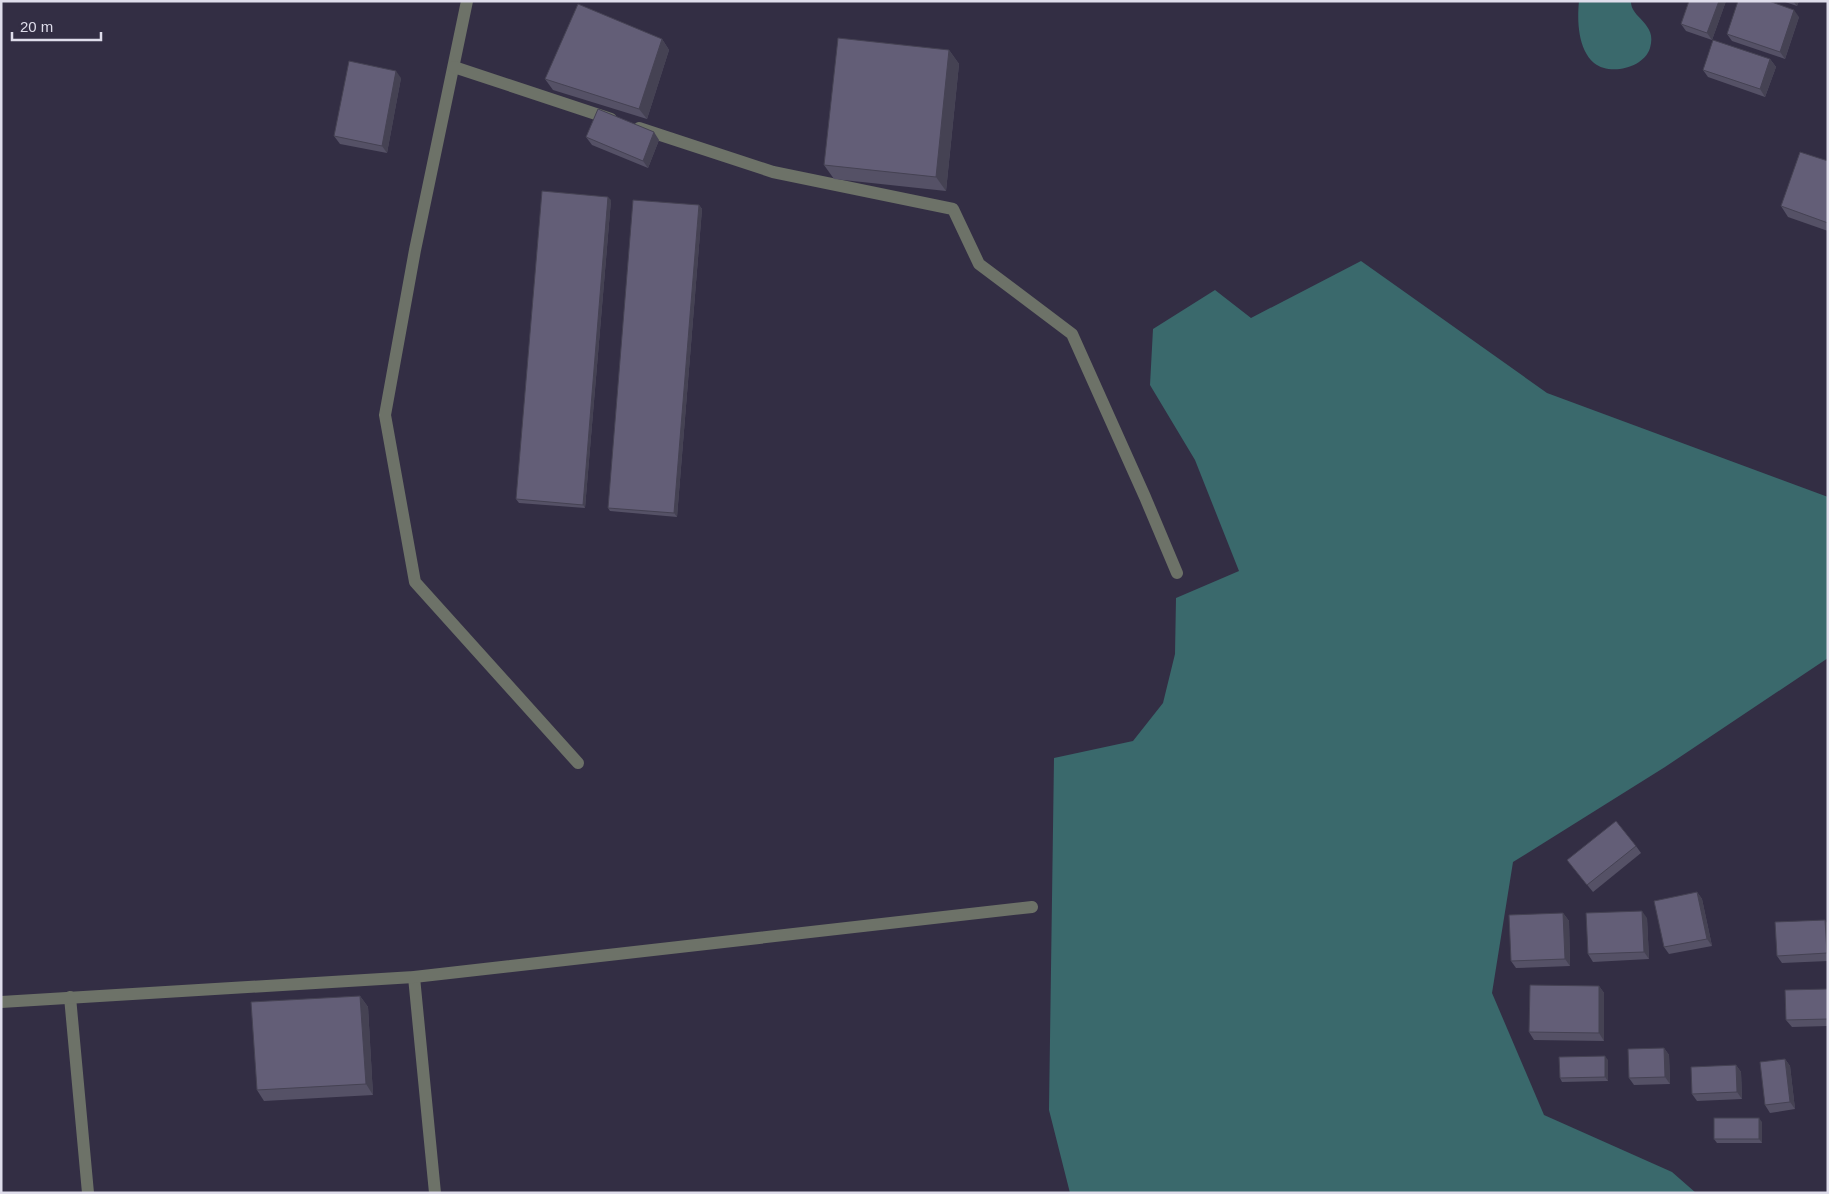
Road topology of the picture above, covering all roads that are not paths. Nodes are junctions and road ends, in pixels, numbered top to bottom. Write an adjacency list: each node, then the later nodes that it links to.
1 (467, 1): 2 (street)
2 (454, 67): 3 (street); 4 (street)
3 (1177, 573)
4 (578, 763)
5 (1032, 907): 6 (street)
6 (414, 978): 7 (street); 10 (street)
7 (70, 997): 8 (street); 9 (street)
8 (1, 1002)
9 (88, 1193)
10 (435, 1193)

